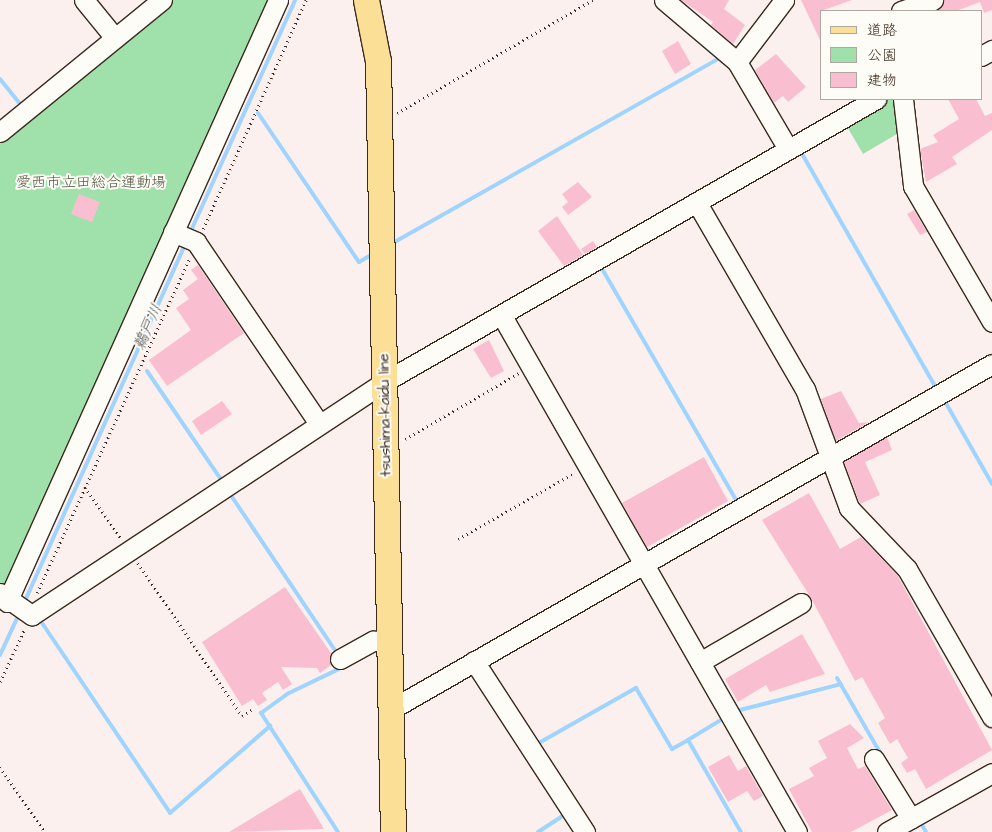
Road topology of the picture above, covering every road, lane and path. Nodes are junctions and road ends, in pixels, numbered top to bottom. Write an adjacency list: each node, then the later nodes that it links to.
1 (84, 0): 11 (street)
2 (162, 0): 11 (street)
3 (278, 0): 19 (street)
4 (306, 0): 19 (path)
5 (366, 0): 15 (main road, tsushima-kaidu line)
6 (594, 0): 15 (path)
7 (664, 0): 12 (street)
8 (784, 0): 12 (street)
9 (933, 0): 10 (street)
10 (903, 10)
11 (115, 38): 16 (street)
12 (737, 62): 17 (street)
13 (874, 100): 17 (street)
14 (903, 100): 21 (street)
15 (379, 123): 24 (main road, tsushima-kaidu line)
16 (0, 132)
17 (788, 149): 18 (street)
18 (697, 202): 20 (street); 27 (street)
19 (185, 238): 25 (street); 29 (path); 33 (street)
20 (502, 316): 23 (street); 24 (street)
21 (992, 322)
22 (992, 364): 27 (street)
23 (531, 366): 26 (path); 28 (street)
24 (384, 382): 25 (street); 26 (main road, tsushima-kaidu line)
25 (319, 424): 31 (street)
26 (386, 450): 36 (main road, tsushima-kaidu line)
27 (829, 458): 32 (street); 43 (street)
28 (587, 465): 30 (path); 32 (street)
29 (85, 487): 31 (path); 35 (path)
30 (458, 539)
31 (129, 550): 35 (street); 41 (path)
32 (643, 563): 38 (street); 39 (street)
33 (6, 600): 35 (street)
34 (801, 604): 39 (street)
35 (27, 613): 40 (path)
36 (388, 640): 37 (street); 42 (main road, tsushima-kaidu line)
37 (340, 659)
38 (474, 661): 42 (street); 50 (street)
39 (700, 662): 51 (street)
40 (0, 682)
41 (251, 710)
42 (390, 710): 49 (main road, tsushima-kaidu line)
43 (992, 717)
44 (874, 759): 47 (street)
45 (0, 767): 48 (path)
46 (992, 774): 47 (street)
47 (911, 819): 52 (street)
48 (45, 832)
49 (393, 832)
50 (585, 832)
51 (797, 832)
52 (887, 832)

